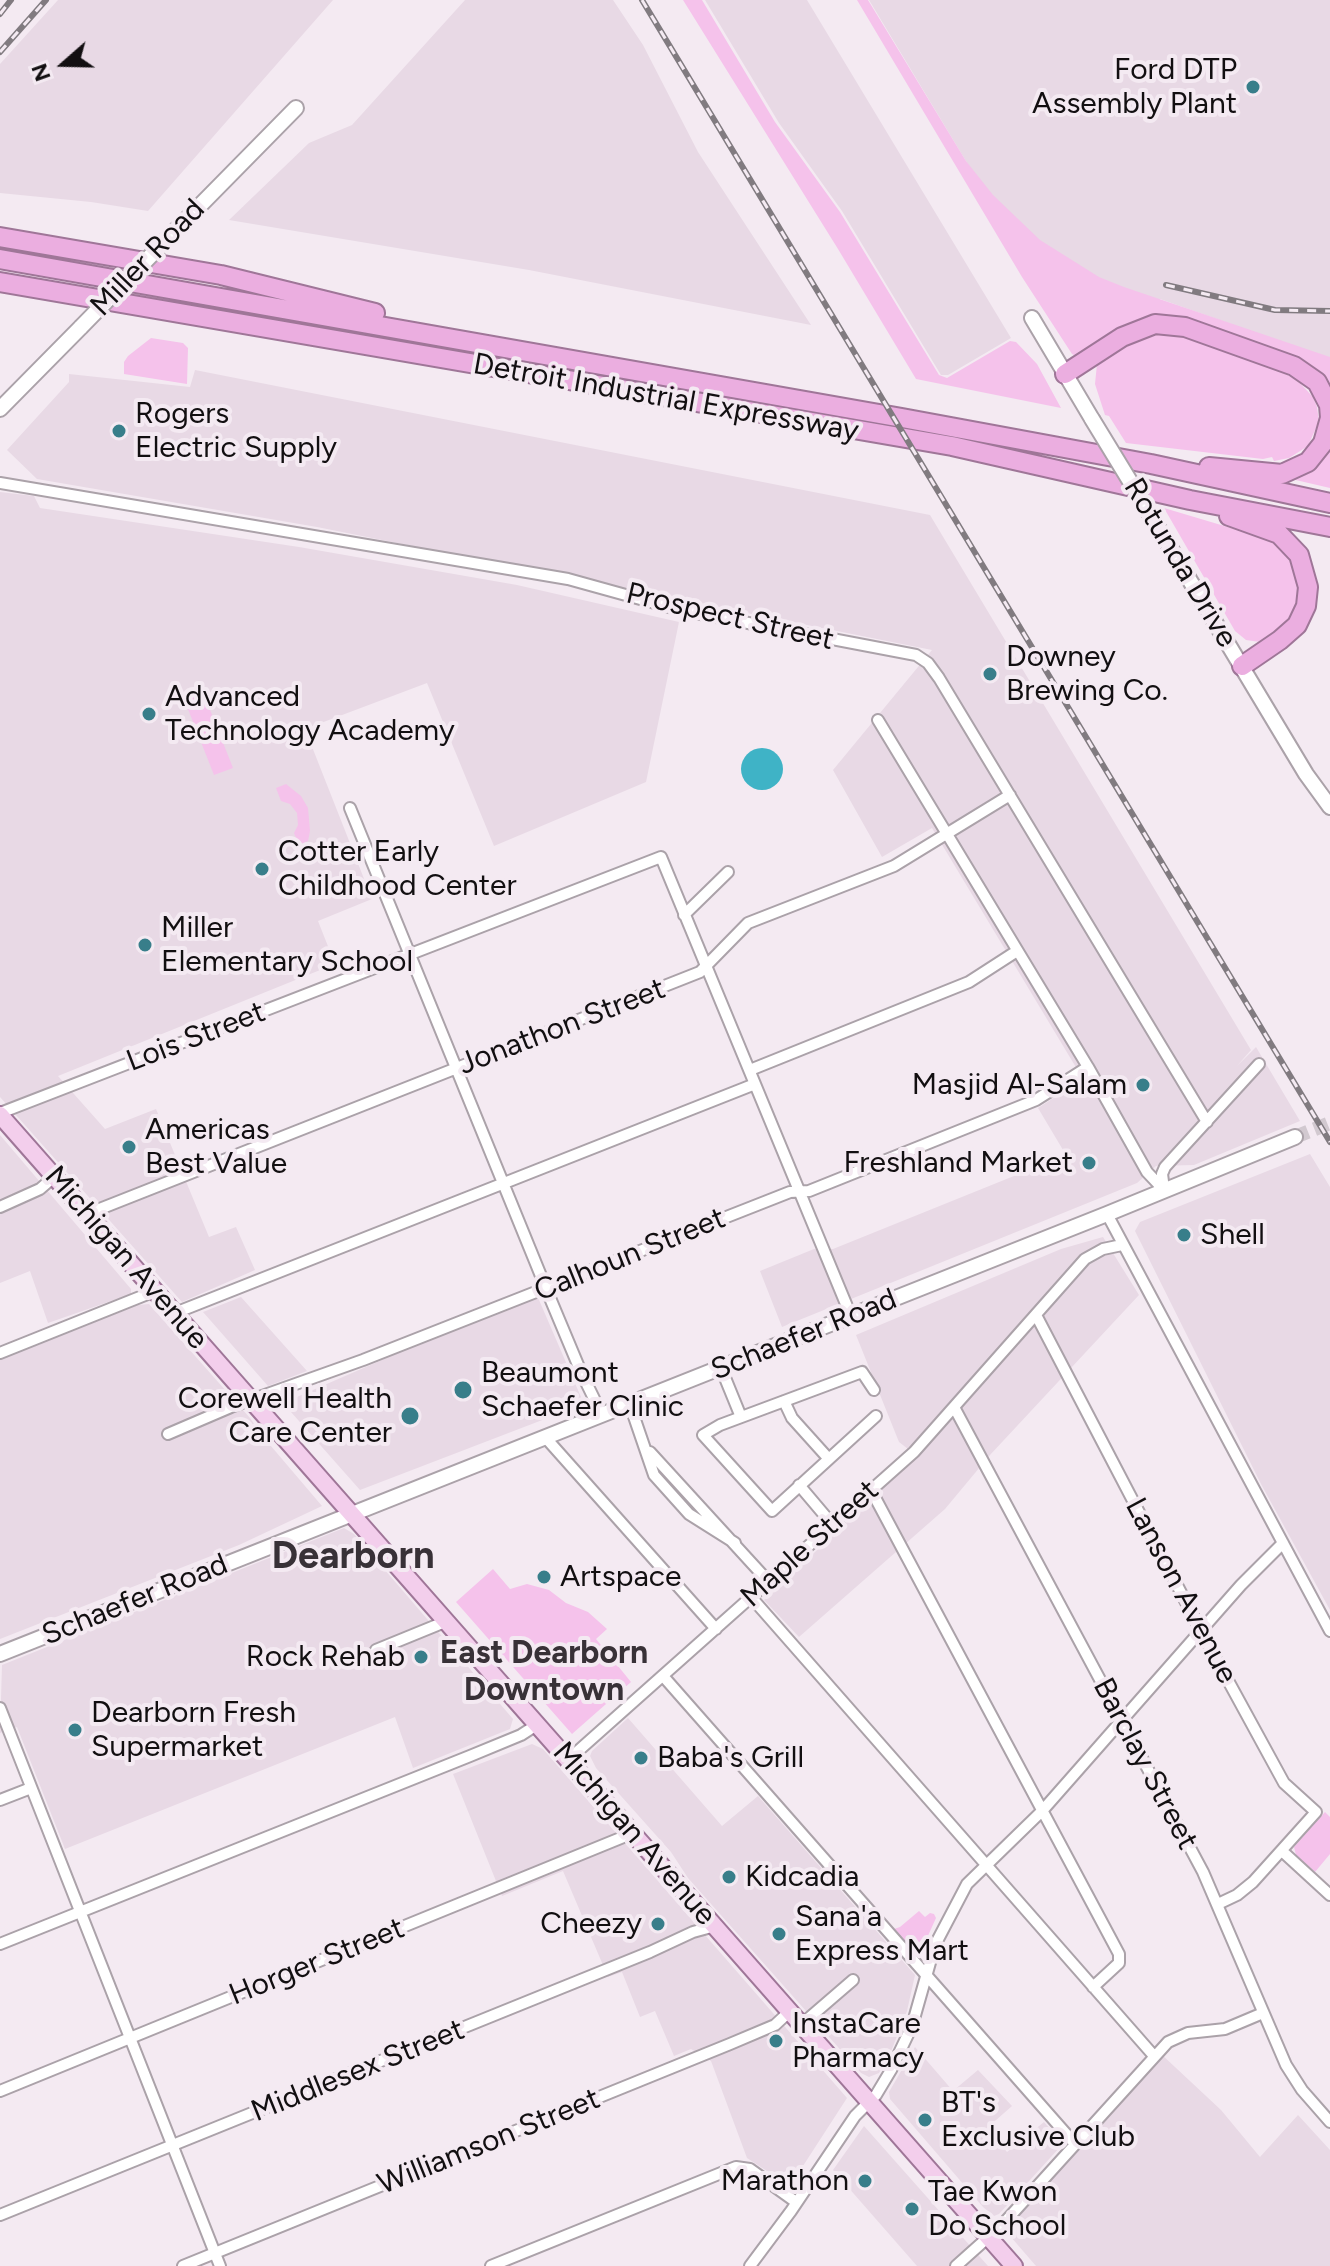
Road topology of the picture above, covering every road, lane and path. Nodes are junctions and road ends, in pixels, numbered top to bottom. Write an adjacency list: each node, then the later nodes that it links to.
1 (296, 108): 8 (main road, Miller Road, bridge)
2 (0, 237): 6 (highway)
3 (0, 259): 6 (highway, Detroit Industrial Expressway)
4 (0, 282): 11 (highway, Detroit Industrial Expressway)
5 (1032, 318): 7 (main road, Rotunda Drive)
6 (458, 339): 9 (highway, Detroit Industrial Expressway)
7 (1065, 374): 9 (highway); 14 (main road, Rotunda Drive, bridge)
8 (0, 409)
9 (1151, 464): 12 (highway, Detroit Industrial Expressway)
10 (0, 483): 16 (street, Prospect Street)
11 (1190, 500): 13 (highway, Detroit Industrial Expressway); 14 (highway)
12 (1330, 503)
13 (1330, 527)
14 (1242, 666): 17 (main road, Rotunda Drive)
15 (878, 720): 19 (street)
16 (1010, 795): 19 (street, Jonathon Street); 31 (street, Prospect Street)
17 (1330, 807)
18 (350, 808): 23 (street)
19 (947, 834): 22 (street); 24 (street, Jonathon Street)
20 (728, 872): 21 (street)
21 (684, 915): 23 (street, Lois Street); 24 (street)
22 (1017, 951): 26 (street); 28 (street)
23 (408, 954): 27 (street); 30 (street, Lois Street)
24 (706, 969): 27 (street, Jonathon Street); 28 (street)
25 (1259, 1064): 31 (street)
26 (1088, 1067): 35 (street); 36 (street, Calhoun Street)
27 (455, 1068): 34 (street); 38 (street, Jonathon Street)
28 (750, 1070): 29 (street)
29 (755, 1084): 34 (street); 36 (street)
30 (0, 1114): 33 (main road, Michigan Avenue)
31 (1207, 1122): 35 (street)
32 (1295, 1137): 35 (main road, Schaefer Road)
33 (55, 1176): 37 (street); 38 (main road, Michigan Avenue)
34 (503, 1182): 41 (street); 43 (street)
35 (1164, 1190): 39 (main road, Schaefer Road)
36 (800, 1191): 41 (street, Calhoun Street); 45 (street)
37 (0, 1207)
38 (87, 1214): 42 (main road, Michigan Avenue)
39 (1107, 1214): 40 (street); 45 (main road, Schaefer Road)
40 (1122, 1245): 44 (street, Maple Street); 63 (street)
41 (546, 1289): 49 (street, Calhoun Street); 53 (street)
42 (155, 1291): 43 (main road, Michigan Avenue); 46 (street)
43 (175, 1313): 49 (main road, Michigan Avenue)
44 (1036, 1315): 52 (street, Maple Street); 68 (street, Lanson Avenue)
45 (851, 1316): 47 (main road, Schaefer Road)
46 (0, 1353)
47 (721, 1368): 51 (main road, Schaefer Road); 55 (street)
48 (874, 1390): 50 (street)
49 (253, 1401): 56 (street, Calhoun Street); 61 (main road, Michigan Avenue)
50 (784, 1401): 55 (street); 58 (street)
51 (630, 1405): 53 (main road, Schaefer Road); 64 (street)
52 (954, 1407): 60 (street, Maple Street); 74 (street, Barclay Street)
53 (602, 1415): 57 (main road, Schaefer Road)
54 (876, 1416): 58 (street)
55 (741, 1417): 59 (street)
56 (168, 1434)
57 (545, 1437): 61 (main road, Schaefer Road); 67 (street)
58 (828, 1458): 59 (street)
59 (799, 1485): 62 (street)
60 (871, 1490): 62 (street, Maple Street); 79 (street)
61 (352, 1513): 66 (main road, Michigan Avenue); 71 (main road, Schaefer Road)
62 (832, 1524): 64 (street, Maple Street)
63 (1283, 1543): 68 (street); 69 (street)
64 (768, 1581): 65 (street, Maple Street)
65 (751, 1597): 67 (street, Maple Street); 82 (street)
66 (447, 1621): 70 (street); 75 (main road, Michigan Avenue)
67 (716, 1629): 72 (street, Maple Street)
68 (1201, 1631): 74 (street); 81 (street, Lanson Avenue)
69 (1330, 1631)
70 (376, 1650)
71 (0, 1654)
72 (663, 1676): 76 (street, Maple Street); 88 (street)
73 (0, 1708): 77 (street)
74 (1123, 1721): 79 (street); 84 (street, Barclay Street)
75 (538, 1724): 76 (main road, Michigan Avenue); 85 (street)
76 (569, 1759): 80 (main road, Michigan Avenue)
77 (31, 1788): 78 (street); 85 (street)
78 (0, 1800)
79 (1042, 1811): 82 (street); 90 (street)
80 (633, 1833): 86 (main road, Michigan Avenue); 94 (street, Horger Street)
81 (1282, 1851): 83 (street); 84 (street, Lanson Avenue)
82 (985, 1864): 88 (street); 90 (street)
83 (1330, 1895)
84 (1218, 1904): 92 (street, Barclay Street)
85 (79, 1913): 87 (street); 94 (street)
86 (715, 1926): 91 (main road, Michigan Avenue); 100 (street, Middlesex Street)
87 (0, 1944)
88 (927, 1976): 97 (street); 99 (street)
89 (853, 1980): 93 (street)
90 (1093, 1987): 95 (street)
91 (790, 2011): 93 (main road, Michigan Avenue); 104 (street, Williamson Street)
92 (1263, 2013): 95 (street); 98 (street, Barclay Street)
93 (802, 2024): 97 (main road, Michigan Avenue)
94 (130, 2038): 96 (street, Horger Street); 100 (street)
95 (1154, 2056): 99 (street)
96 (0, 2091)
97 (870, 2102): 101 (street); 103 (main road, Michigan Avenue)
98 (1330, 2122)
99 (1075, 2144): 103 (street)
100 (173, 2147): 102 (street, Middlesex Street); 104 (street)
101 (796, 2202): 107 (street); 108 (street)
102 (0, 2215)
103 (988, 2236): 109 (street); 110 (main road, Michigan Avenue)
104 (214, 2253): 105 (street, Williamson Street); 106 (street)
105 (183, 2266)
106 (220, 2266)
107 (491, 2266)
108 (750, 2266)
109 (956, 2266)
110 (1014, 2266)

